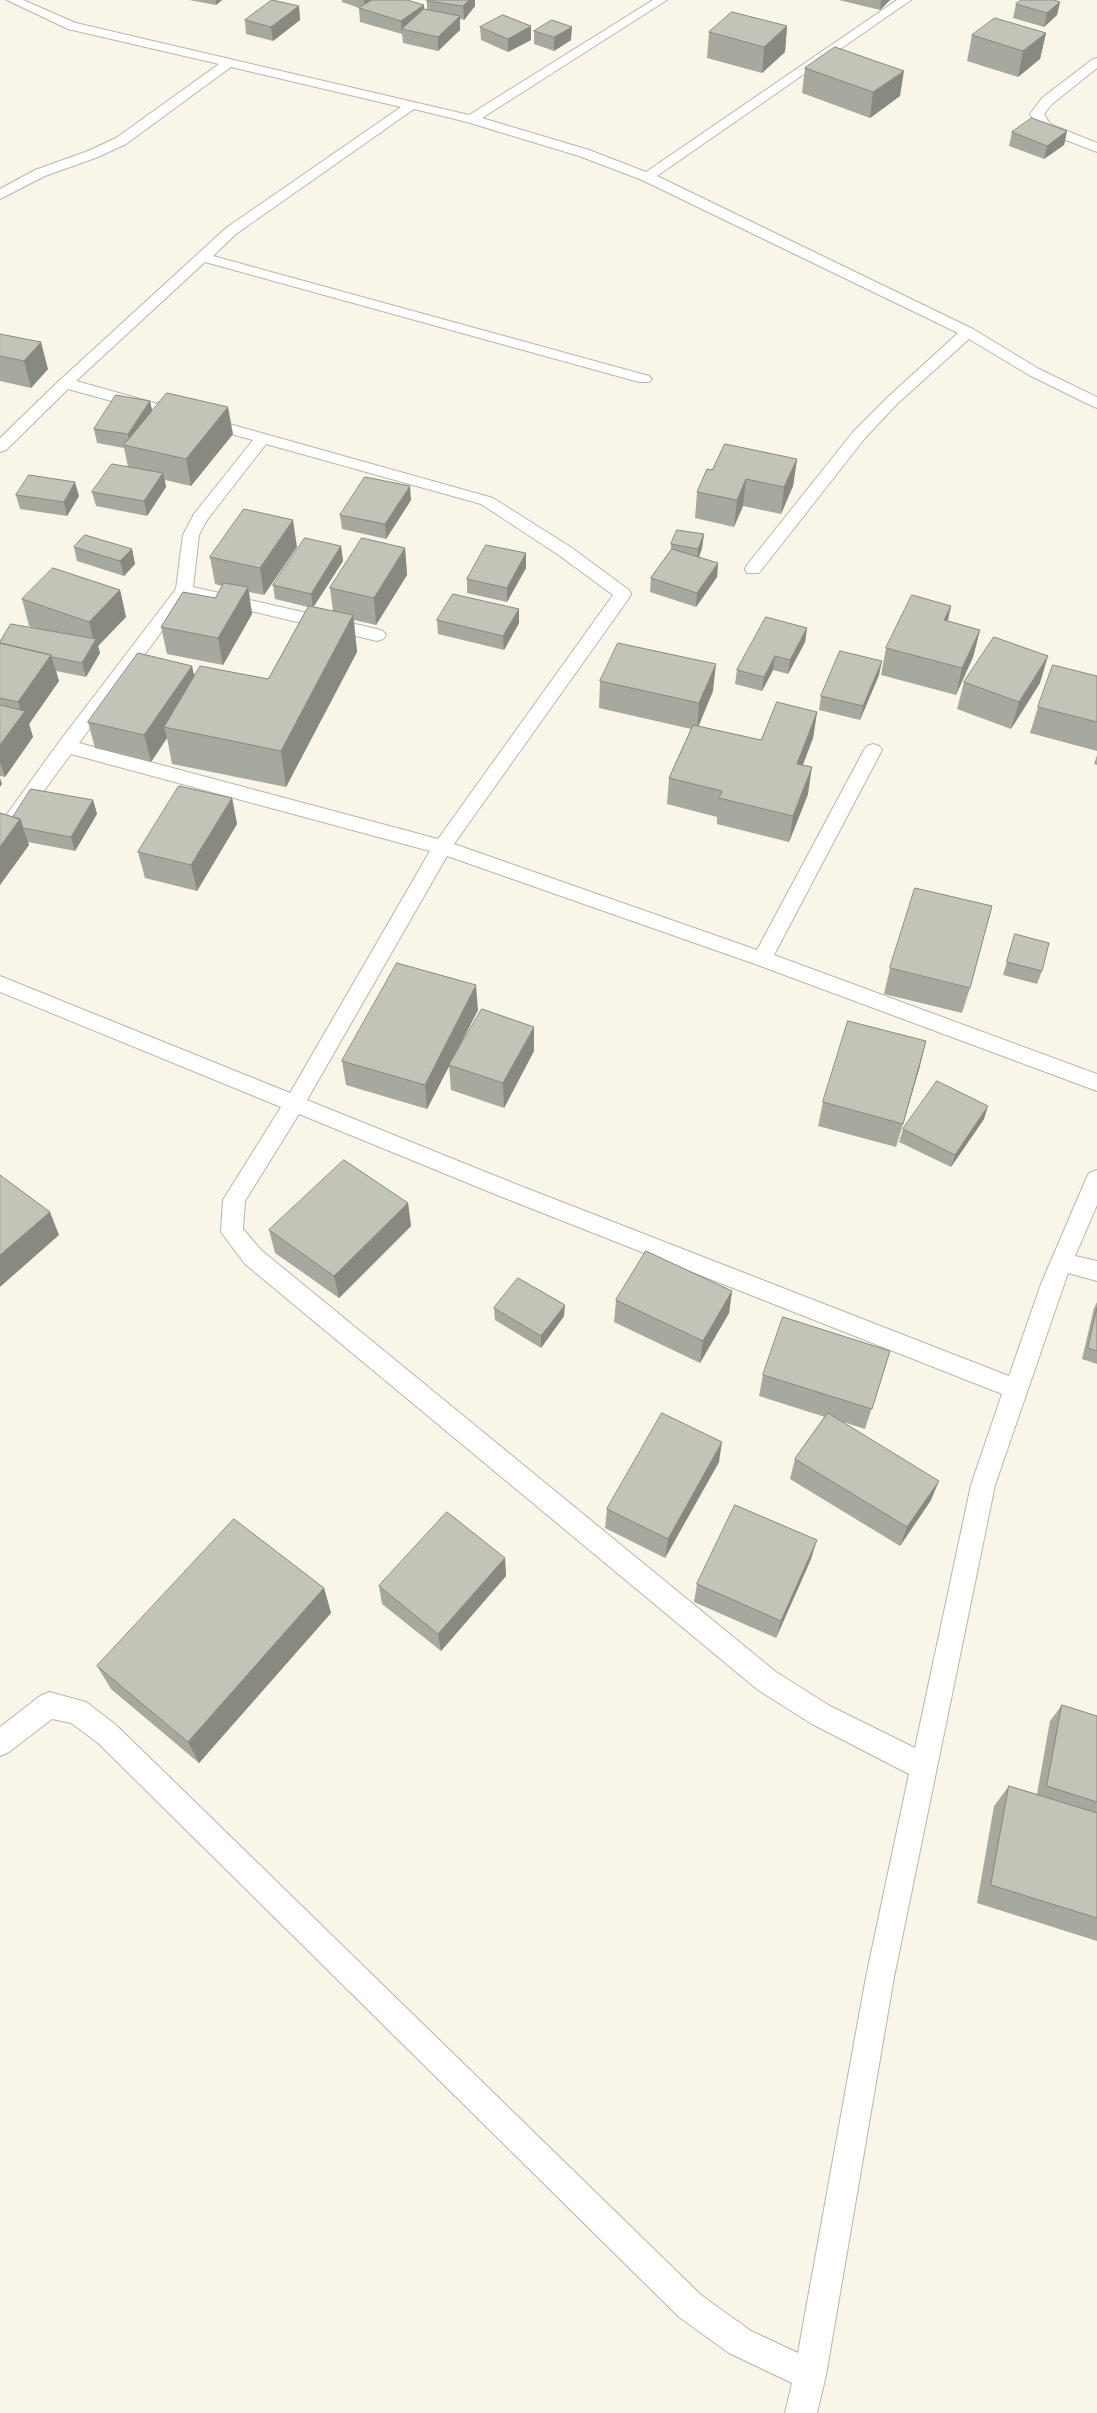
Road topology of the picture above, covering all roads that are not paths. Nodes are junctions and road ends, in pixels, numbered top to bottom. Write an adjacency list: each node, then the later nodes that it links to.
1 (13, 0): 4 (street)
2 (661, 0): 7 (street)
3 (905, 0): 9 (street)
4 (230, 62): 6 (street); 10 (street)
5 (1097, 62): 8 (street)
6 (410, 106): 7 (street); 11 (street)
7 (472, 119): 9 (street)
8 (1097, 148)
9 (647, 177): 12 (street)
10 (0, 195)
11 (202, 257): 13 (street); 14 (street)
12 (968, 332): 15 (street); 18 (street)
13 (644, 379)
14 (65, 383): 16 (street); 17 (street)
15 (1097, 402)
16 (264, 437): 19 (street); 24 (street)
17 (0, 447)
18 (753, 569)
19 (184, 590): 20 (street); 21 (street)
20 (377, 636)
21 (65, 746): 23 (street); 24 (street)
22 (873, 750): 25 (street)
23 (7, 826)
24 (442, 848): 25 (street); 28 (street)
25 (762, 959): 27 (street)
26 (0, 984): 28 (street)
27 (1097, 1083)
28 (294, 1104): 32 (street); 34 (street)
29 (1097, 1179): 30 (street)
30 (1062, 1262): 31 (street); 32 (street)
31 (1097, 1271)
32 (1016, 1389): 34 (street)
33 (0, 1743): 35 (street)
34 (924, 1766): 35 (street)
35 (810, 2375): 36 (street)
36 (801, 2413)

